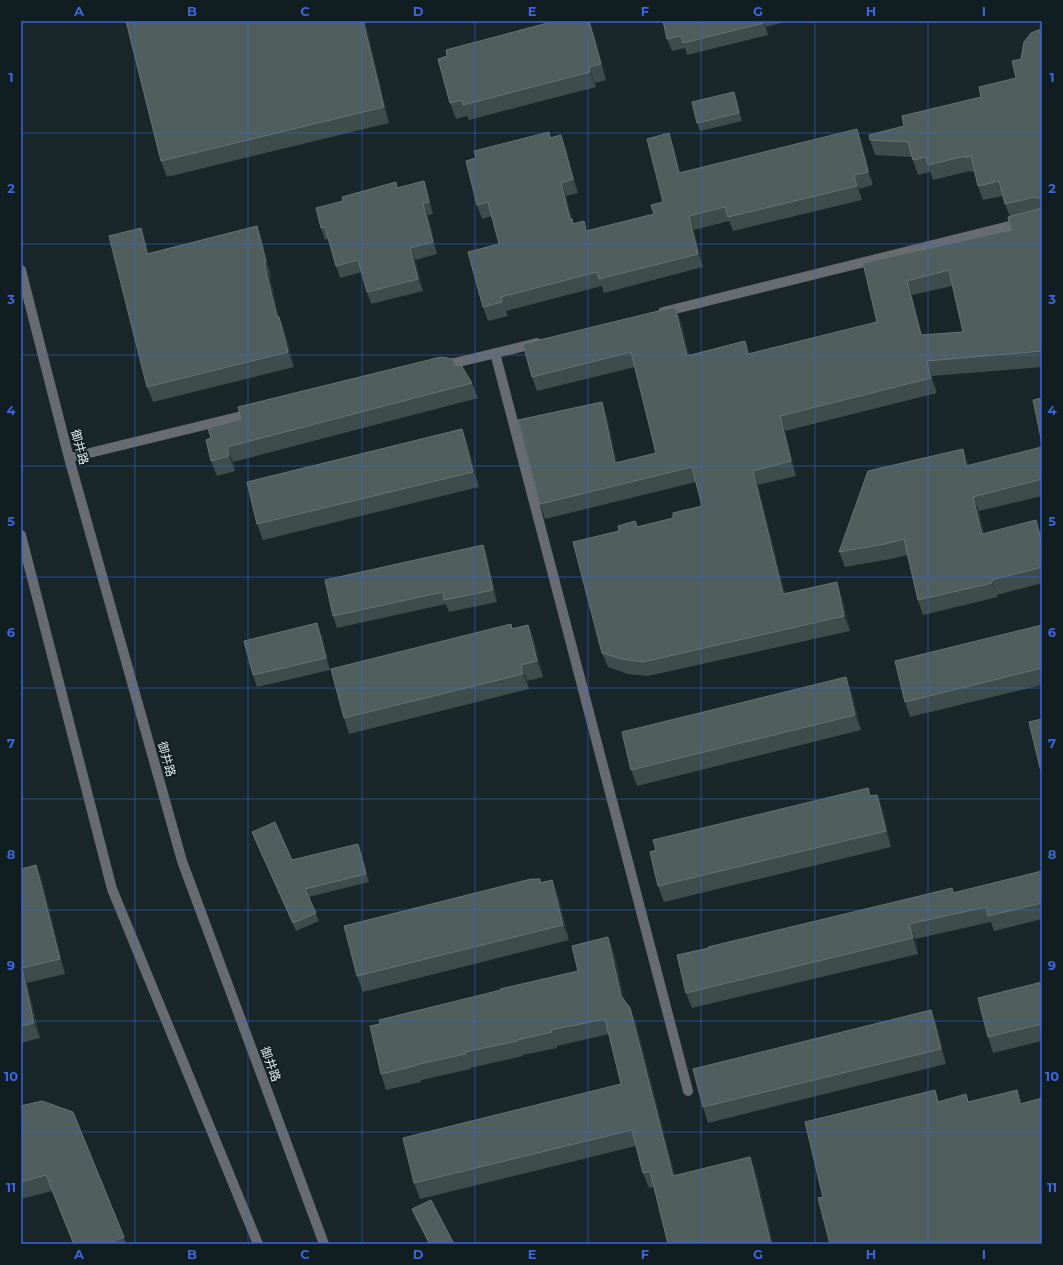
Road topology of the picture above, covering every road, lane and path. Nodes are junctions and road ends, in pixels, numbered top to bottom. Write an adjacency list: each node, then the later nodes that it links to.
1 (1042, 218): 3 (street)
2 (21, 270): 8 (street, 御井路)
3 (657, 313)
4 (549, 340): 5 (street)
5 (495, 354): 6 (street); 10 (street)
6 (433, 369)
7 (263, 411): 8 (street)
8 (69, 458): 12 (street, 御井路)
9 (21, 535): 11 (street)
10 (688, 1091)
11 (258, 1244)
12 (324, 1244)

